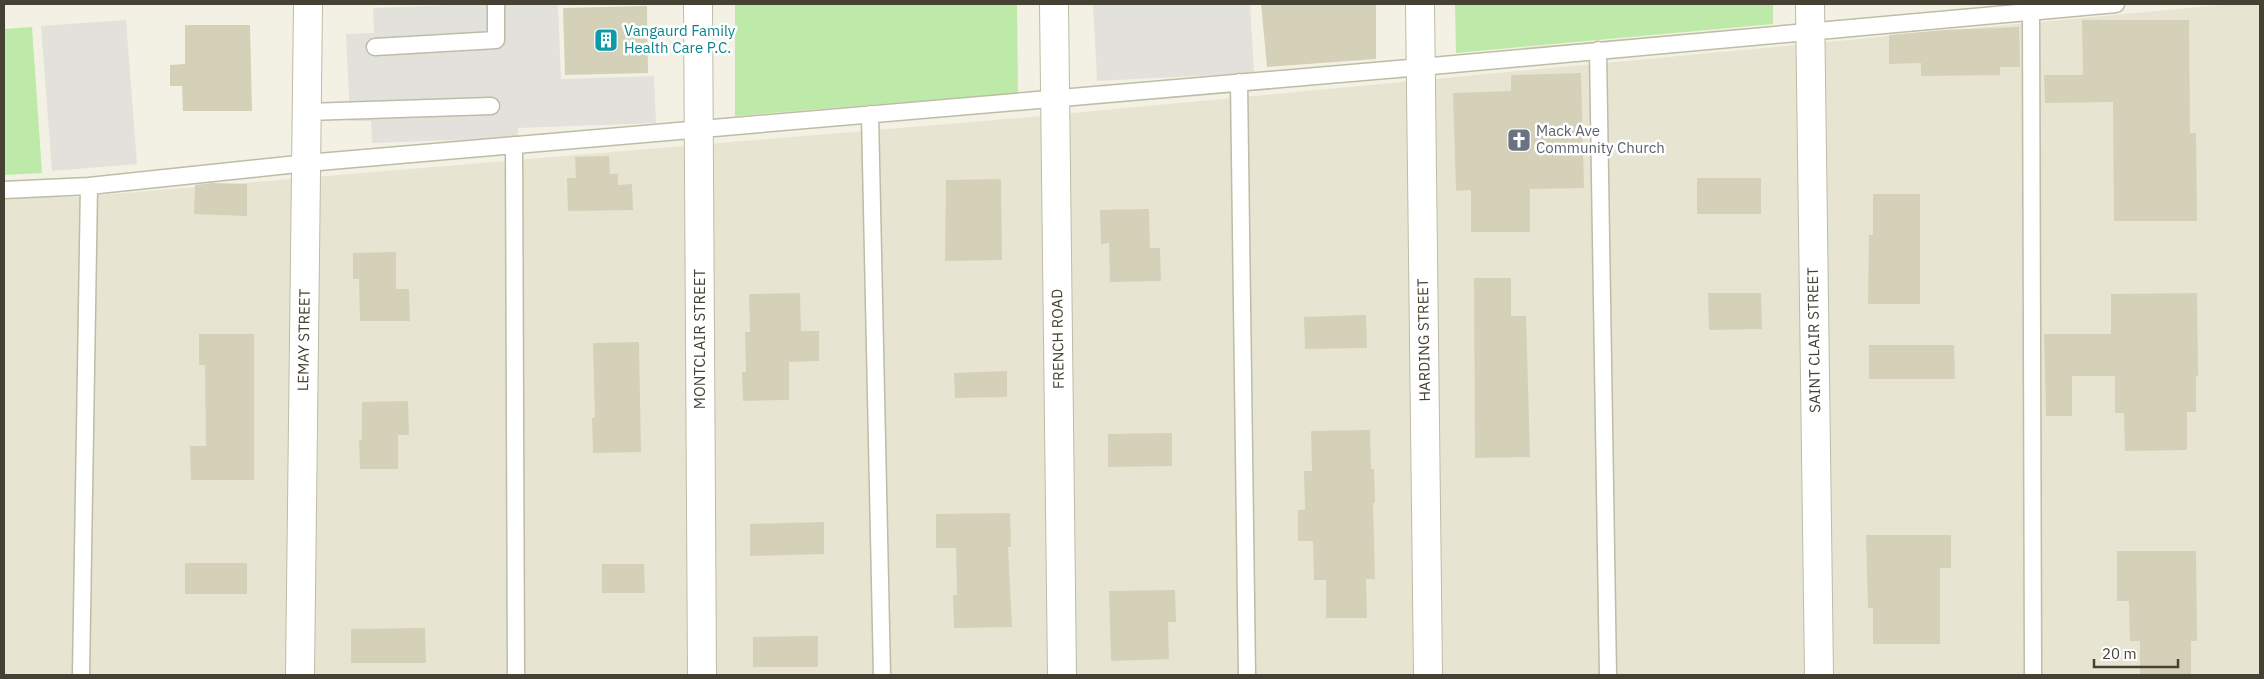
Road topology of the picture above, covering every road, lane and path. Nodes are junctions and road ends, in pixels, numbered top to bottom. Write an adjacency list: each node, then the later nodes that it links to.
1 (308, 4): 15 (street, LEMAY STREET)
2 (496, 4): 9 (lane)
3 (698, 4): 17 (street, MONTCLAIR STREET)
4 (1054, 4): 13 (street, FRENCH ROAD)
5 (1420, 4): 11 (street, HARDING STREET)
6 (2116, 4): 7 (lane)
7 (2031, 10): 8 (lane); 32 (lane)
8 (1810, 17): 10 (lane); 31 (street, SAINT CLAIR STREET)
9 (376, 47)
10 (1598, 50): 11 (lane); 30 (lane)
11 (1421, 67): 12 (lane); 29 (street, HARDING STREET)
12 (1239, 82): 13 (lane); 28 (lane)
13 (1055, 97): 16 (lane); 27 (street, FRENCH ROAD)
14 (491, 106): 15 (lane)
15 (307, 112): 19 (street, LEMAY STREET)
16 (870, 114): 17 (lane); 26 (lane)
17 (699, 129): 18 (lane); 25 (street, MONTCLAIR STREET)
18 (514, 145): 19 (lane); 24 (lane)
19 (307, 163): 20 (lane); 23 (street, LEMAY STREET)
20 (89, 186): 21 (lane); 22 (lane)
21 (4, 190)
22 (81, 675)
23 (300, 675)
24 (516, 675)
25 (702, 675)
26 (882, 675)
27 (1062, 675)
28 (1247, 675)
29 (1428, 675)
30 (1608, 675)
31 (1819, 675)
32 (2033, 675)

